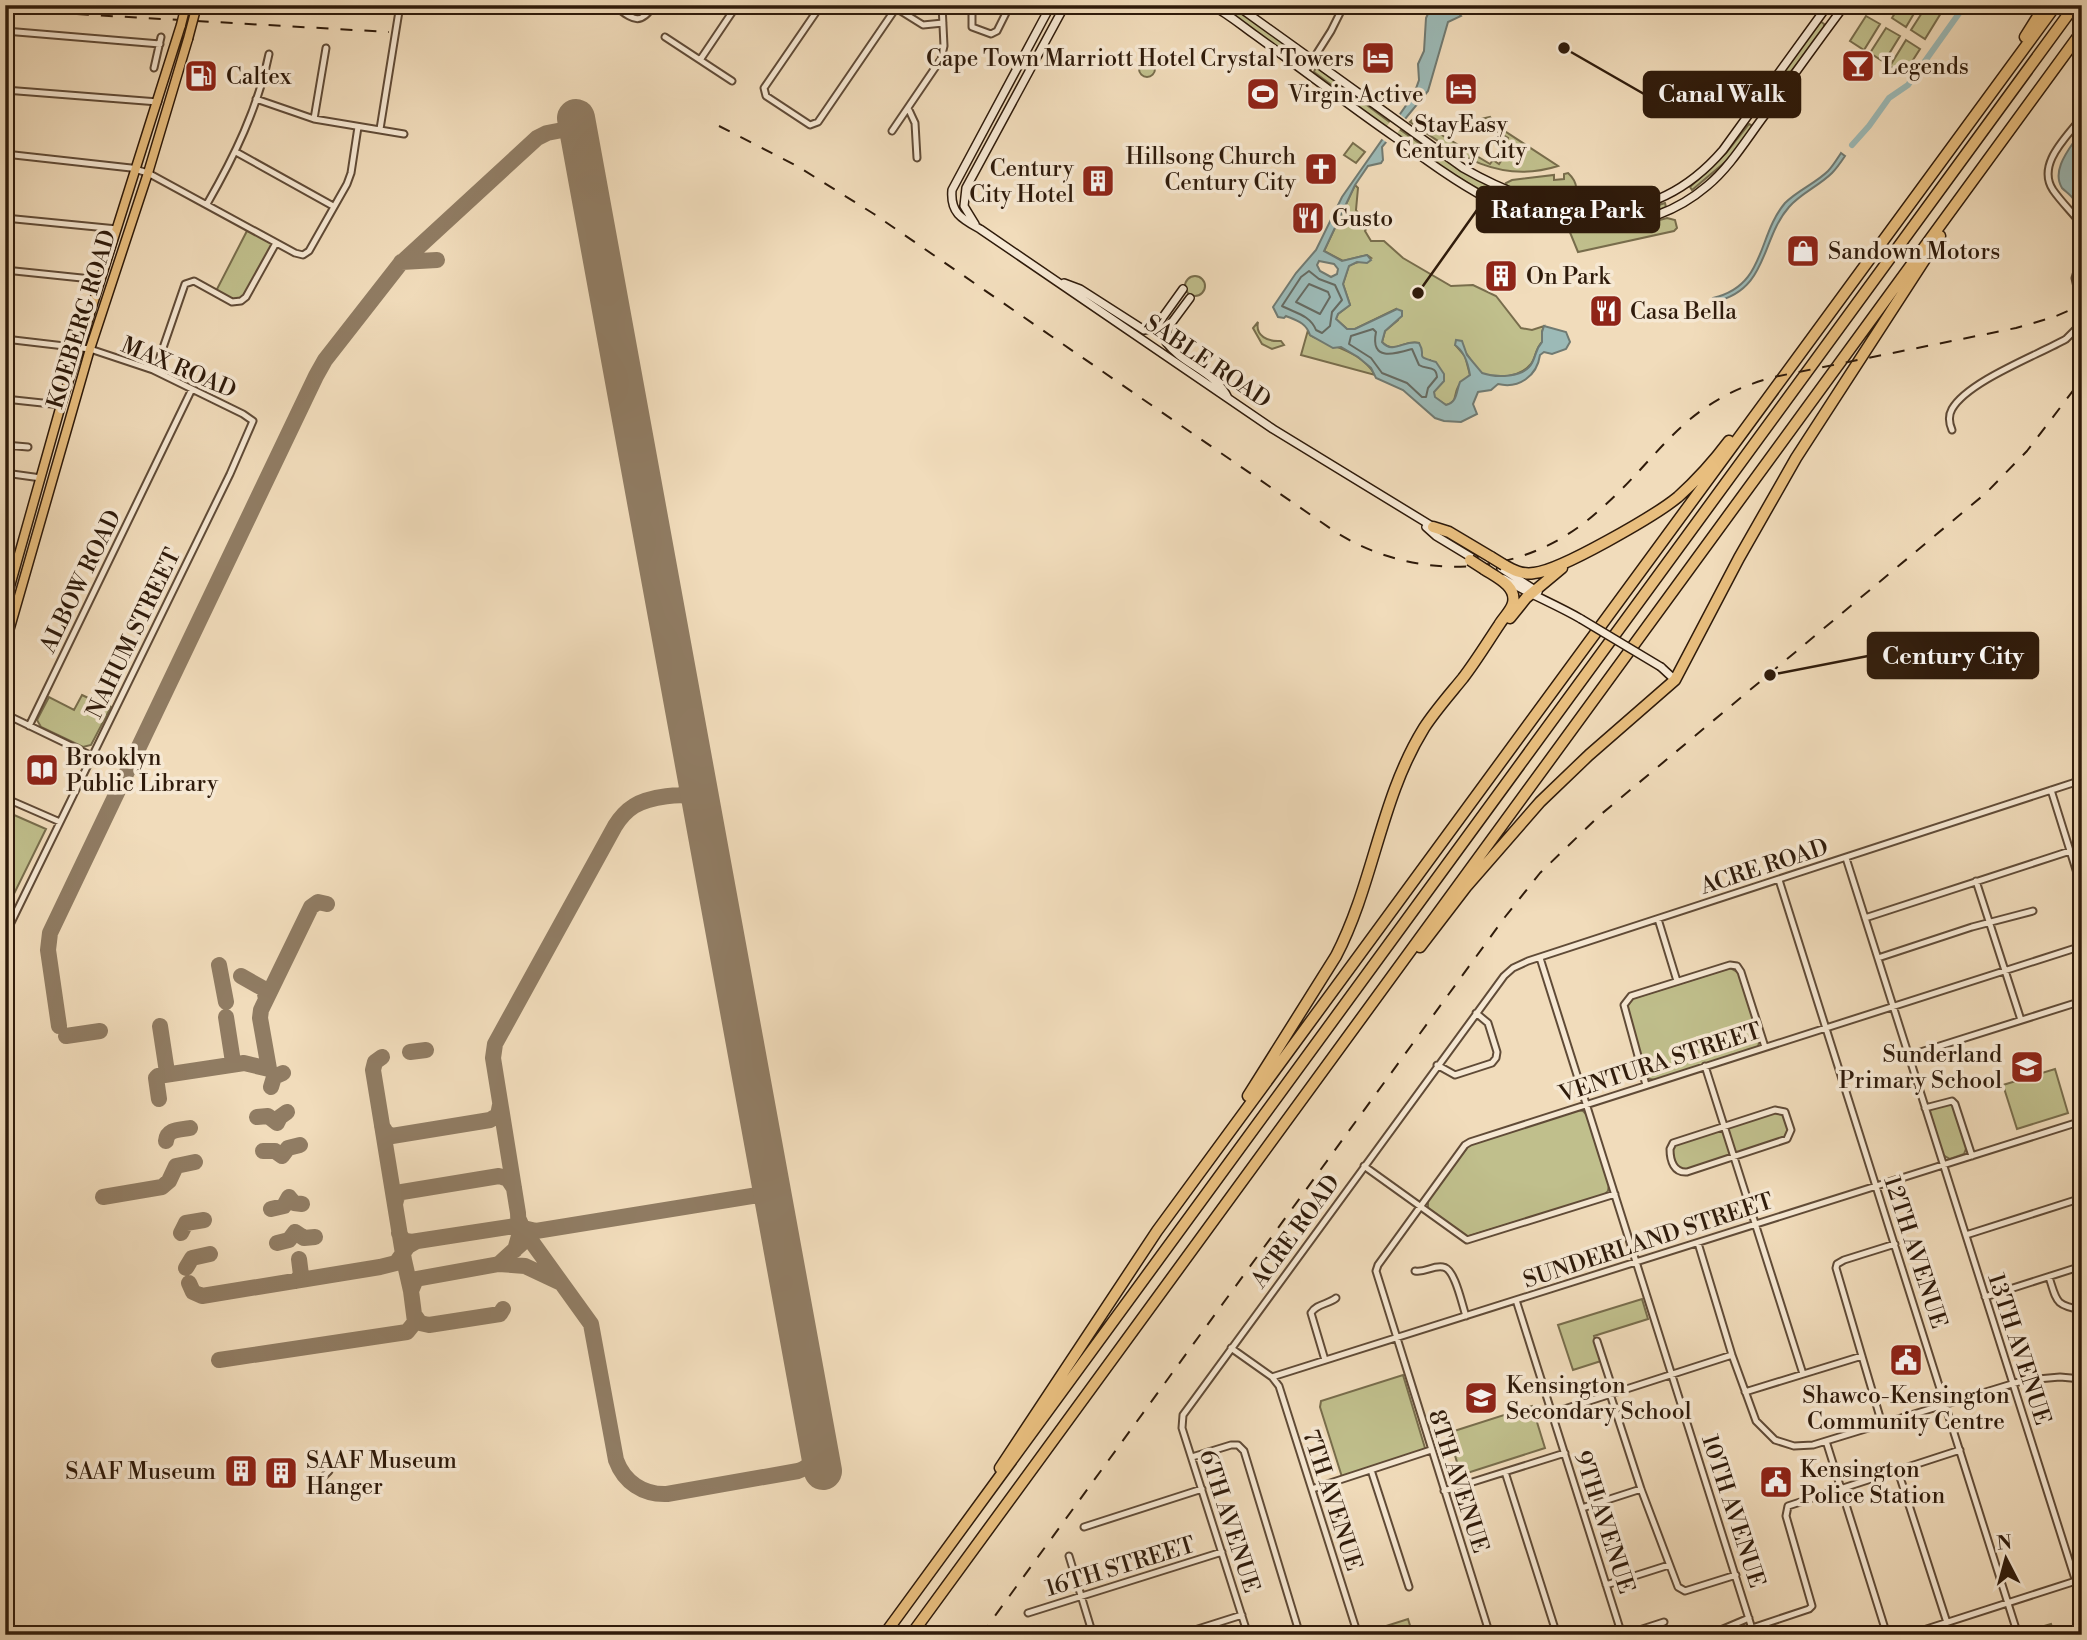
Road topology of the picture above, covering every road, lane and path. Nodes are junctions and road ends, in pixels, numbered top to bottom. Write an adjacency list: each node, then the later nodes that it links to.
1 (186, 5): 35 (main road, KOEBERG ROAD, bridge)
2 (197, 5): 50 (main road, KOEBERG ROAD, bridge)
3 (400, 5): 41 (street)
4 (613, 5): 5 (street)
5 (654, 5)
6 (737, 5): 28 (street)
7 (821, 5): 21 (street)
8 (942, 5): 22 (street)
9 (972, 5): 10 (street)
10 (1010, 5)
11 (1051, 5): 57 (main road, SABLE ROAD)
12 (1065, 5): 57 (main road, SABLE ROAD)
13 (1211, 5): 31 (main road)
14 (1236, 5): 29 (main road)
15 (1344, 5): 29 (street)
16 (1828, 5): 47 (main road)
17 (1845, 5): 51 (main road)
18 (2045, 5): 39 (highway)
19 (2056, 5): 39 (highway)
20 (2075, 5): 187 (highway)
21 (894, 7): 22 (street)
22 (943, 23): 36 (street)
23 (5, 31): 30 (street)
24 (2082, 31): 49 (highway)
25 (665, 37): 28 (street)
26 (326, 48): 38 (street)
27 (269, 54): 34 (street)
28 (700, 60): 32 (street)
29 (1314, 60): 31 (street); 47 (main road)
30 (154, 68)
31 (1305, 72): 51 (main road)
32 (732, 81)
33 (5, 90): 35 (street)
34 (256, 99): 38 (street); 44 (street)
35 (158, 102): 48 (main road, KOEBERG ROAD)
36 (908, 108): 42 (street); 46 (street)
37 (2082, 117): 55 (street)
38 (314, 119): 40 (street)
39 (1970, 123): 76 (highway)
40 (358, 127): 41 (street); 53 (street)
41 (380, 130): 43 (street)
42 (892, 131)
43 (404, 134)
44 (236, 152): 52 (street); 53 (street)
45 (5, 154): 48 (street)
46 (917, 158)
47 (1463, 168): 51 (main road)
48 (137, 169): 50 (street); 56 (main road, KOEBERG ROAD)
49 (1978, 172): 95 (highway); 127 (highway)
50 (148, 173): 52 (street); 71 (main road, KOEBERG ROAD)
51 (1491, 200)
52 (207, 204): 58 (street)
53 (334, 206): 58 (street)
54 (5, 218): 56 (street)
55 (2082, 225)
56 (117, 229): 63 (main road, KOEBERG ROAD)
57 (980, 229): 62 (main road, SABLE ROAD)
58 (276, 243): 64 (street)
59 (2082, 255): 67 (street)
60 (5, 270): 63 (street)
61 (187, 274): 64 (street)
62 (1053, 279): 65 (main road); 75 (main road, SABLE ROAD)
63 (101, 280): 70 (main road, KOEBERG ROAD)
64 (190, 281): 72 (street)
65 (1183, 289)
66 (1191, 298): 75 (main road)
67 (2082, 310)
68 (2082, 318): 79 (street)
69 (5, 339): 70 (street, MAX ROAD)
70 (79, 347): 71 (street, MAX ROAD); 77 (main road, KOEBERG ROAD)
71 (90, 349): 72 (street, MAX ROAD); 92 (main road, KOEBERG ROAD)
72 (155, 371): 73 (street, MAX ROAD)
73 (192, 389): 78 (street, MAX ROAD); 97 (street, ALBOW ROAD)
74 (5, 399): 77 (street)
75 (1228, 399): 84 (main road, SABLE ROAD)
76 (1765, 402): 86 (highway); 133 (highway)
77 (61, 405): 83 (main road, KOEBERG ROAD)
78 (253, 421): 98 (street, NAHUM STREET)
79 (1952, 430)
80 (8, 445): 81 (street); 82 (street)
81 (28, 447)
82 (6, 473): 83 (street)
83 (41, 478): 91 (main road, KOEBERG ROAD)
84 (1418, 519): 85 (main road, SABLE ROAD); 87 (main road, SABLE ROAD)
85 (1433, 527): 88 (highway)
86 (1586, 552): 88 (highway); 90 (highway)
87 (1471, 559): 89 (highway, bridge)
88 (1494, 561): 90 (main road)
89 (1486, 569): 90 (main road); 93 (highway)
90 (1537, 594): 93 (highway); 95 (main road, bridge)
91 (5, 605): 92 (street)
92 (15, 609): 94 (main road, KOEBERG ROAD)
93 (1493, 636): 133 (highway)
94 (5, 645)
95 (1676, 676): 127 (highway)
96 (5, 714): 97 (street)
97 (29, 726): 98 (street)
98 (92, 756): 102 (street, NAHUM STREET)
99 (2082, 780): 100 (street, ACRE ROAD)
100 (2051, 790): 103 (street); 104 (street, ACRE ROAD)
101 (5, 798): 102 (street)
102 (60, 822): 112 (street, NAHUM STREET)
103 (2070, 851): 106 (street); 107 (street)
104 (1846, 858): 105 (street, ACRE ROAD); 109 (street, 13TH AVENUE)
105 (1779, 880): 110 (street, ACRE ROAD); 122 (street, 12TH AVENUE)
106 (1976, 881): 109 (street); 111 (street)
107 (2082, 889)
108 (2033, 911): 111 (street)
109 (1865, 918): 115 (street, 13TH AVENUE)
110 (1658, 919): 114 (street, ACRE ROAD); 117 (street)
111 (1989, 923): 115 (street); 116 (street)
112 (5, 934)
113 (2082, 946): 116 (street, VENTURA STREET)
114 (1540, 958): 120 (street, ACRE ROAD); 129 (street, 10TH AVENUE)
115 (1878, 958): 119 (street, 13TH AVENUE)
116 (2006, 970): 119 (street, VENTURA STREET); 121 (street)
117 (1677, 981): 123 (street); 128 (street)
118 (2082, 1001): 121 (street)
119 (1893, 1006): 122 (street, VENTURA STREET); 124 (street, 13TH AVENUE)
120 (1476, 1013): 125 (street, ACRE ROAD); 125 (street)
121 (2021, 1020): 124 (street)
122 (1826, 1027): 123 (street, VENTURA STREET); 138 (street, 12TH AVENUE)
123 (1765, 1047): 126 (street, VENTURA STREET)
124 (1909, 1056): 130 (street, 13TH AVENUE)
125 (1437, 1065): 137 (street, ACRE ROAD)
126 (1704, 1066): 128 (street, VENTURA STREET); 132 (street)
127 (1317, 1078): 205 (highway)
128 (1646, 1085): 129 (street, VENTURA STREET)
129 (1586, 1104): 139 (street, 10TH AVENUE); 141 (street, VENTURA STREET)
130 (1925, 1108): 135 (street); 136 (street, 13TH AVENUE)
131 (2082, 1121): 135 (street, SUNDERLAND STREET)
132 (1724, 1126): 134 (street); 134 (street); 134 (street)
133 (1212, 1156): 187 (highway)
134 (1733, 1156): 142 (street)
135 (1972, 1156): 136 (street, SUNDERLAND STREET)
136 (1943, 1165): 138 (street, SUNDERLAND STREET); 143 (street, 13TH AVENUE)
137 (1364, 1166): 141 (street); 157 (street, ACRE ROAD)
138 (1876, 1186): 142 (street, SUNDERLAND STREET); 145 (street, 12TH AVENUE)
139 (1615, 1194): 141 (street); 146 (street, 10TH AVENUE)
140 (2082, 1198): 143 (street)
141 (1420, 1207): 155 (street, VENTURA STREET)
142 (1755, 1224): 144 (street, SUNDERLAND STREET); 161 (street)
143 (1966, 1235): 150 (street, 13TH AVENUE)
144 (1698, 1242): 146 (street, SUNDERLAND STREET); 158 (street)
145 (1895, 1244): 159 (street); 168 (street, 12TH AVENUE)
146 (1636, 1262): 152 (street, SUNDERLAND STREET); 162 (street, 10TH AVENUE)
147 (2082, 1266): 149 (street)
148 (1415, 1271): 154 (street)
149 (2049, 1277): 150 (street); 153 (street)
150 (1985, 1297): 165 (street, 13TH AVENUE)
151 (1336, 1298): 160 (street)
152 (1516, 1300): 154 (street, SUNDERLAND STREET); 169 (street, 9TH AVENUE)
153 (2082, 1310)
154 (1466, 1316): 155 (street, SUNDERLAND STREET)
155 (1395, 1338): 160 (street, SUNDERLAND STREET); 173 (street, 8TH AVENUE)
156 (1597, 1341): 167 (street)
157 (1231, 1348): 163 (street); 170 (street, ACRE ROAD)
158 (1732, 1355): 162 (street); 166 (street)
159 (1861, 1356): 161 (street); 171 (street)
160 (1325, 1360): 163 (street, SUNDERLAND STREET)
161 (1803, 1374): 166 (street)
162 (1672, 1375): 167 (street); 191 (street, 10TH AVENUE)
163 (1272, 1377): 181 (street, 7TH AVENUE)
164 (2082, 1379): 165 (street)
165 (2012, 1383): 168 (street); 192 (street, 13TH AVENUE)
166 (1745, 1392): 172 (street)
167 (1612, 1394): 169 (street); 182 (street)
168 (1946, 1404): 171 (street); 174 (street, 12TH AVENUE)
169 (1552, 1413): 175 (street, 9TH AVENUE)
170 (1182, 1417): 176 (street, 6TH AVENUE)
171 (1882, 1424): 172 (street)
172 (1826, 1441): 183 (street)
173 (1431, 1450): 177 (street); 184 (street, 8TH AVENUE)
174 (1960, 1450): 178 (street); 197 (street, 12TH AVENUE)
175 (1564, 1453): 179 (street); 185 (street, 9TH AVENUE)
176 (1192, 1457): 180 (street, 6TH AVENUE); 209 (street)
177 (1371, 1470): 181 (street); 194 (street)
178 (1898, 1471): 183 (street); 202 (street)
179 (1505, 1472): 184 (street); 212 (street)
180 (1202, 1489): 186 (street); 188 (street, 6TH AVENUE)
181 (1312, 1489): 210 (street, 7TH AVENUE)
182 (1641, 1489): 185 (street); 190 (street)
183 (1841, 1489): 203 (street); 215 (street)
184 (1444, 1491): 211 (street, 8TH AVENUE)
185 (1582, 1508): 193 (street, 9TH AVENUE)
186 (1084, 1527)
187 (951, 1546): 204 (highway)
188 (1222, 1552): 195 (street, 16TH STREET); 199 (street, 6TH AVENUE)
189 (1069, 1556): 195 (street)
190 (1669, 1565): 191 (street); 193 (street)
191 (1736, 1575): 200 (street, 10TH AVENUE)
192 (2079, 1580): 196 (street, 13TH AVENUE); 197 (street)
193 (1606, 1585): 213 (street, 9TH AVENUE)
194 (1409, 1587)
195 (1081, 1597): 198 (street, 16TH STREET); 206 (street)
196 (2082, 1601)
197 (2008, 1603): 202 (street); 218 (street, 12TH AVENUE)
198 (1028, 1613)
199 (1242, 1615): 207 (street); 208 (street, 6TH AVENUE)
200 (1749, 1618): 203 (street, 10TH AVENUE); 214 (street)
201 (1664, 1622): 213 (street)
202 (1947, 1622): 216 (street); 217 (street)
203 (1753, 1631)
204 (884, 1635)
205 (911, 1635)
206 (1093, 1635)
207 (1178, 1635)
208 (1248, 1635)
209 (1300, 1635)
210 (1358, 1635)
211 (1490, 1635)
212 (1557, 1635)
213 (1623, 1635)
214 (1709, 1635)
215 (1887, 1635)
216 (1908, 1635)
217 (1951, 1635)
218 (2018, 1635)

